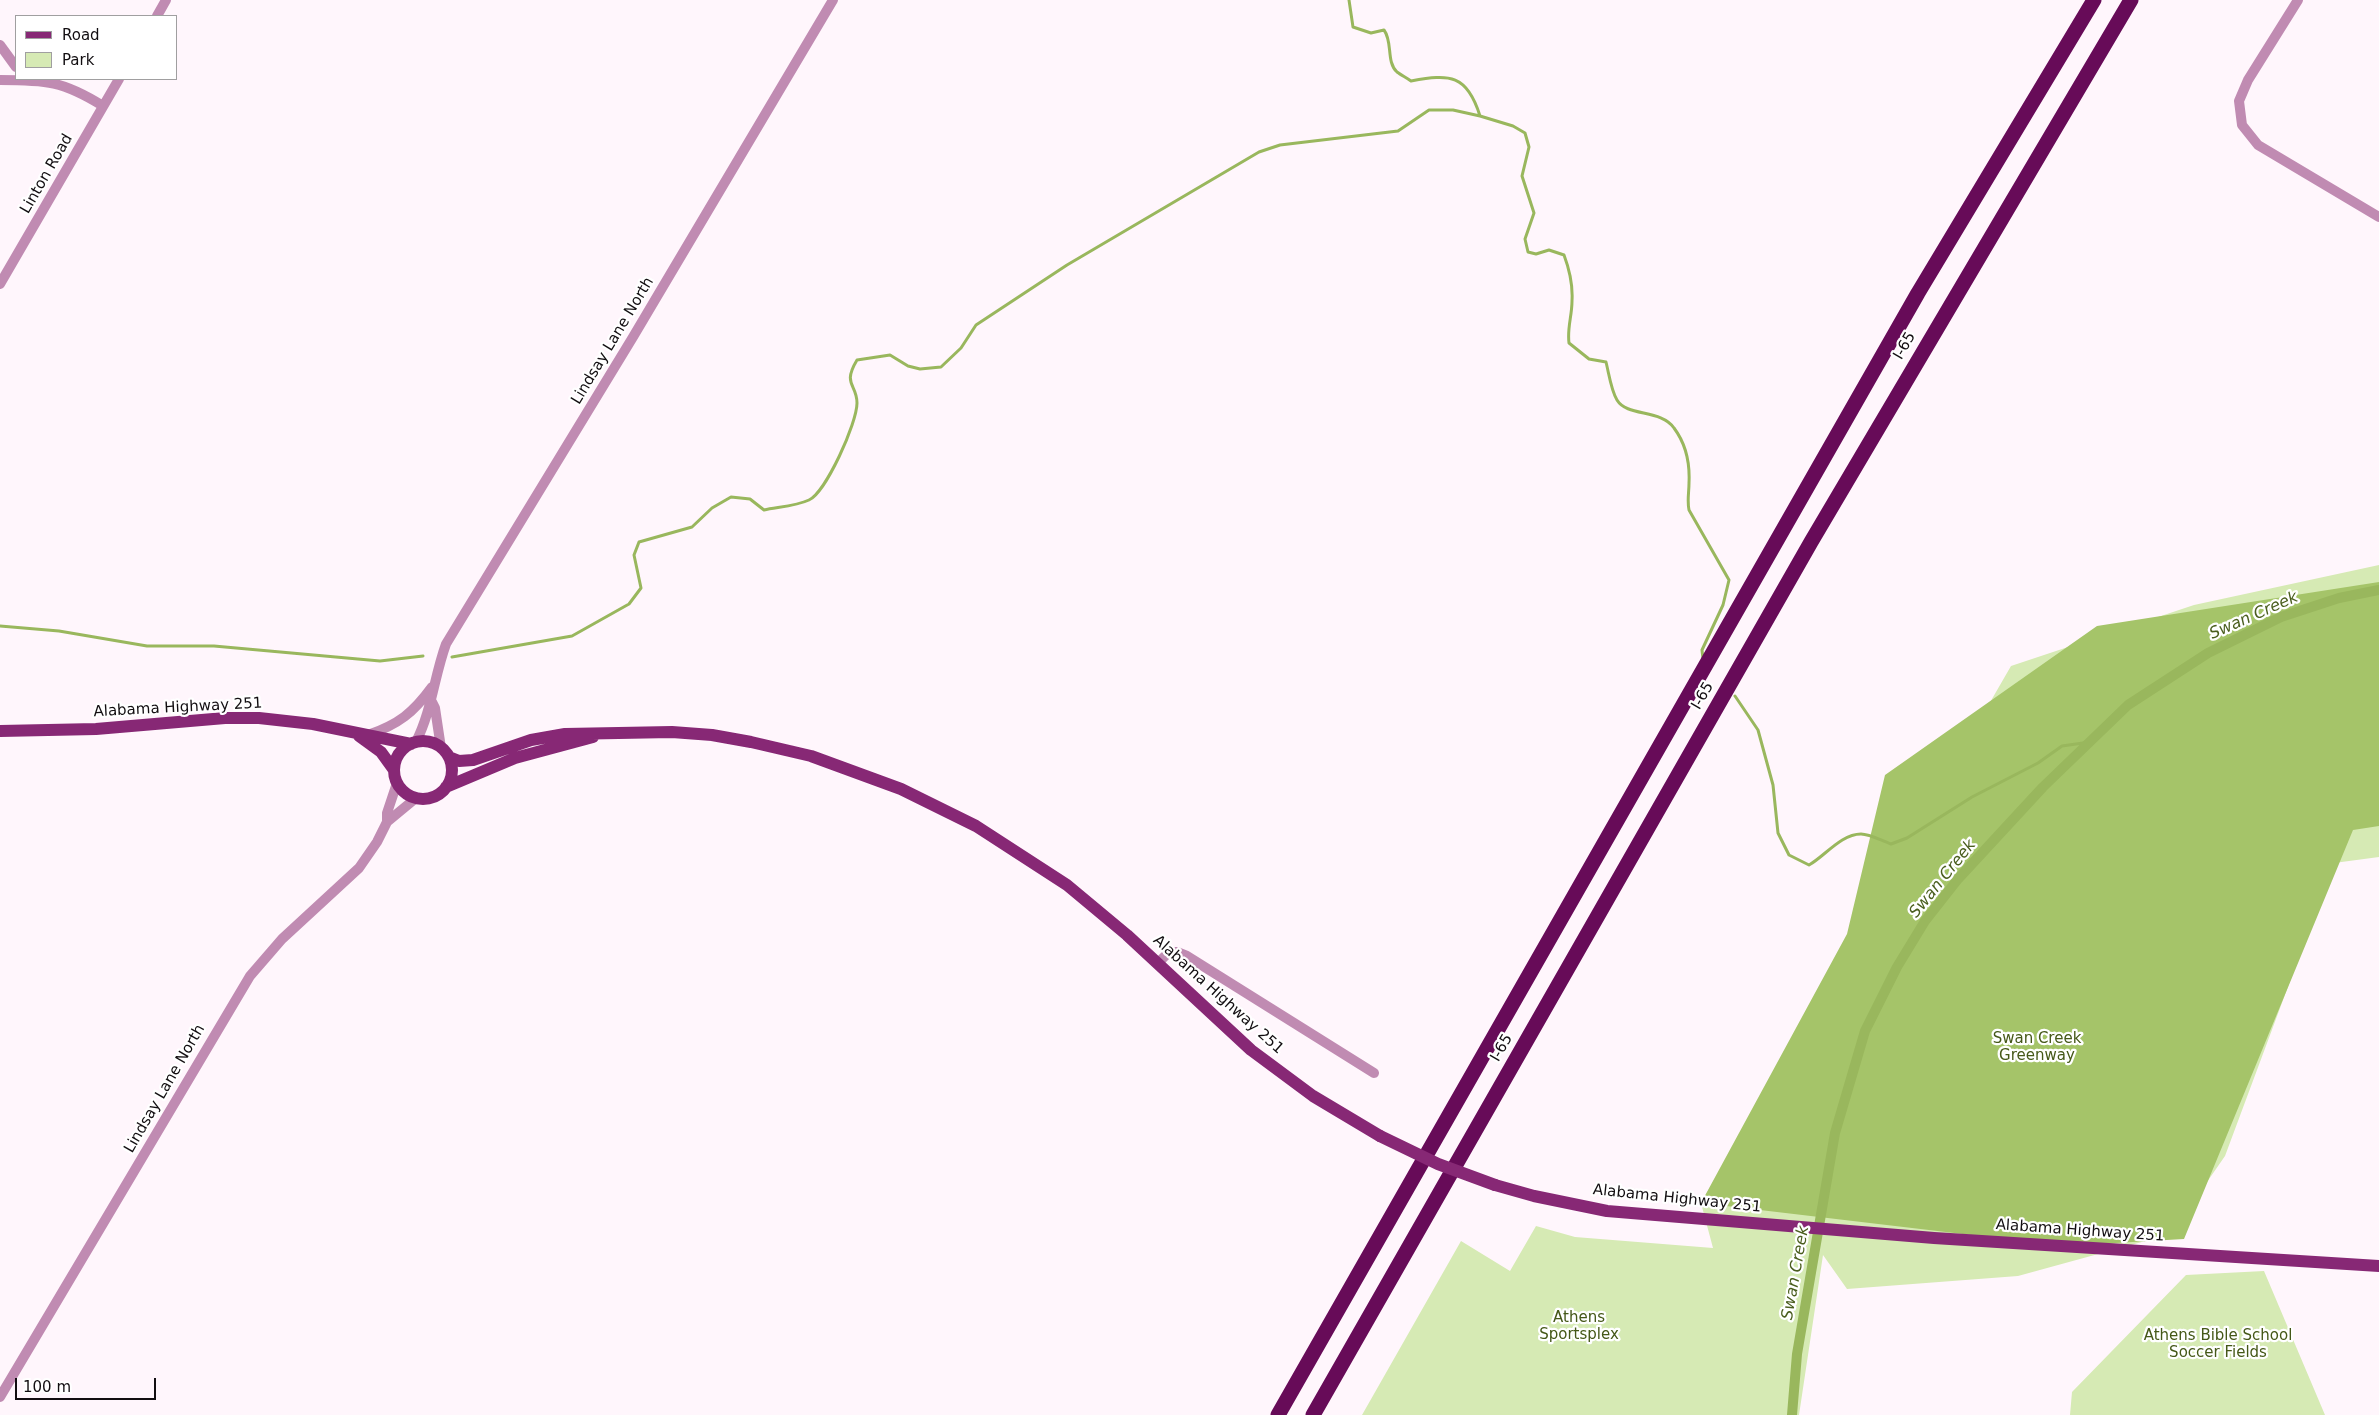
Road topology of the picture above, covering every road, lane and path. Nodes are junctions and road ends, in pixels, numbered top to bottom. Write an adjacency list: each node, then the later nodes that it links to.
1 (166, 0): 6 (street)
2 (833, 0): 16 (street, Lindsay Lane North)
3 (2094, 0): 32 (highway)
4 (2131, 0): 33 (highway, I-65)
5 (2298, 0): 14 (street)
6 (158, 15)
7 (0, 45): 8 (street)
8 (15, 66)
9 (15, 79): 10 (street)
10 (0, 80)
11 (30, 80): 13 (street)
12 (119, 80): 13 (street, Linton Road)
13 (103, 106): 15 (street, Linton Road)
14 (2379, 217)
15 (0, 284)
16 (433, 686): 17 (street, Lindsay Lane North); 19 (street)
17 (432, 702): 21 (street, Lindsay Lane North); 22 (street, Lindsay Lane North)
18 (0, 731): 19 (main road, Alabama Highway 251)
19 (363, 735): 21 (main road, Alabama Highway 251); 23 (main road, Alabama Highway 251)
20 (598, 735): 22 (main road, Alabama Highway 251); 25 (main road, Alabama Highway 251); 28 (main road, Alabama Highway 251)
21 (413, 743): 22 (main road, Alabama Highway 251); 23 (main road)
22 (445, 752): 25 (main road)
23 (394, 770): 24 (main road, Alabama Highway 251)
24 (397, 783): 26 (main road); 27 (street, Lindsay Lane North)
25 (446, 787): 26 (main road, Alabama Highway 251)
26 (416, 798): 27 (street, Lindsay Lane North)
27 (387, 822): 31 (street, Lindsay Lane North)
28 (1158, 963): 29 (street); 30 (main road, Alabama Highway 251, bridge)
29 (1374, 1072)
30 (2379, 1266)
31 (0, 1397)
32 (1278, 1415)
33 (1313, 1415)

